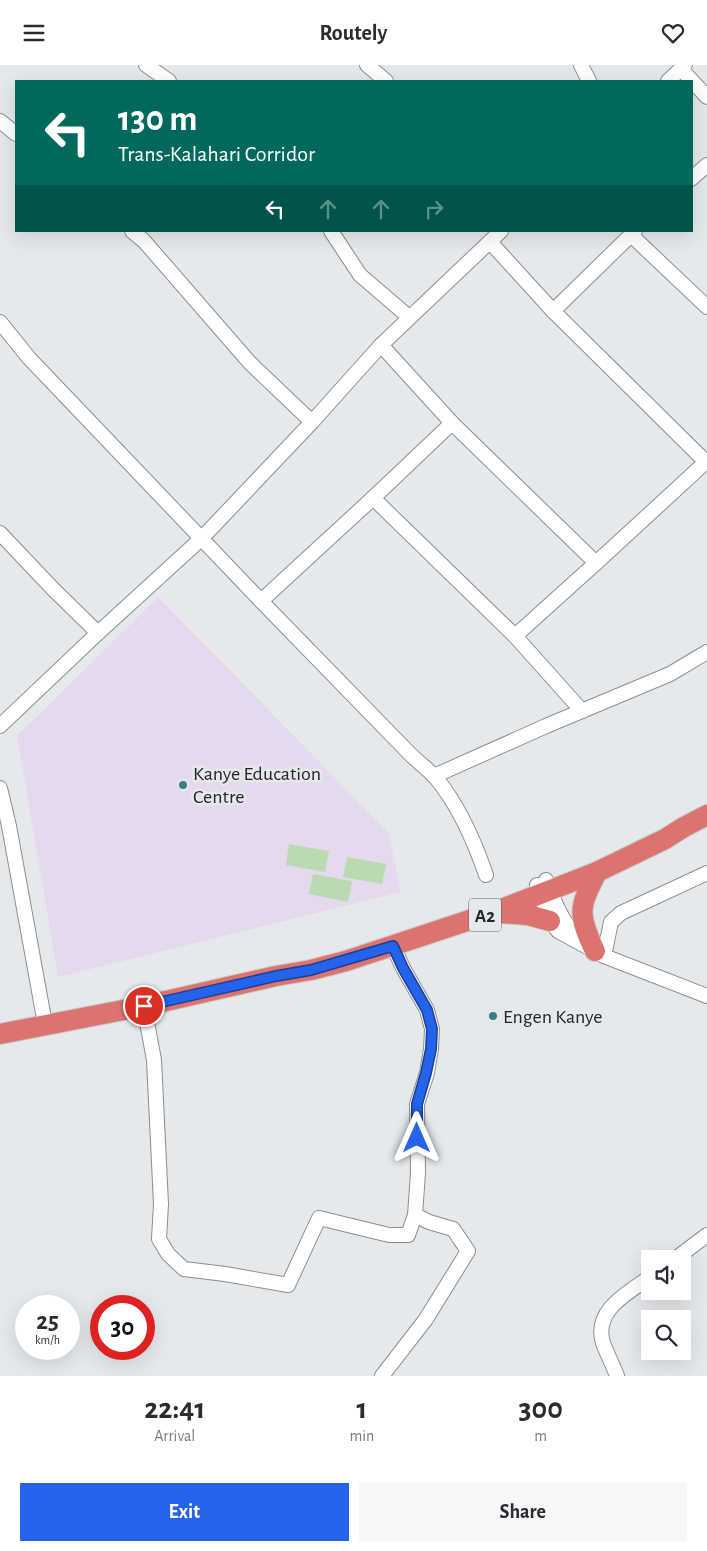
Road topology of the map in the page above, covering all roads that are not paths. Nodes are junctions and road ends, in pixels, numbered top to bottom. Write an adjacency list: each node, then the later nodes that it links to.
1 (146, 65): 5 (street)
2 (367, 65): 6 (street)
3 (581, 65): 7 (street)
4 (683, 67): 8 (street); 9 (street)
5 (168, 80)
6 (385, 80)
7 (589, 80)
8 (669, 80)
9 (707, 97)
10 (0, 121): 11 (street)
11 (15, 133)
12 (707, 165): 13 (street)
13 (693, 177)
14 (133, 232): 24 (street)
15 (332, 232): 21 (street)
16 (500, 232): 18 (street)
17 (633, 233): 19 (street); 20 (street)
18 (490, 242): 20 (street); 21 (street)
19 (707, 307)
20 (553, 311): 26 (street)
21 (409, 317): 23 (street)
22 (0, 322): 29 (street)
23 (381, 345): 24 (street); 25 (street)
24 (312, 422): 29 (street)
25 (452, 423): 27 (street); 30 (street)
26 (706, 462): 30 (street)
27 (373, 498): 31 (street); 33 (street)
28 (0, 533): 32 (street)
29 (202, 538): 31 (street); 32 (street)
30 (596, 563): 33 (street)
31 (261, 601): 37 (street)
32 (98, 633): 36 (street)
33 (515, 636): 35 (street)
34 (707, 652): 35 (street)
35 (582, 711): 37 (street)
36 (0, 726)
37 (434, 776): 43 (street)
38 (0, 788): 52 (street)
39 (707, 815): 40 (highway, A2)
40 (684, 827): 41 (highway, A2); 44 (highway, A2)
41 (597, 872): 44 (highway, A2); 48 (highway)
42 (707, 873): 48 (street)
43 (486, 875)
44 (543, 887): 45 (highway, A2); 46 (street); 48 (street); 49 (highway, A2)
45 (494, 913): 46 (highway); 47 (highway, A2)
46 (550, 921): 48 (street)
47 (393, 946): 49 (highway, A2); 54 (street)
48 (594, 951): 50 (street)
49 (276, 976): 51 (highway, A2)
50 (707, 996)
51 (144, 1006): 52 (highway, A2); 54 (street)
52 (44, 1024): 53 (highway, A2)
53 (0, 1034)
54 (415, 1215): 58 (street)
55 (707, 1235): 56 (street)
56 (687, 1250)
57 (641, 1283): 59 (street)
58 (382, 1376)
59 (617, 1376)

